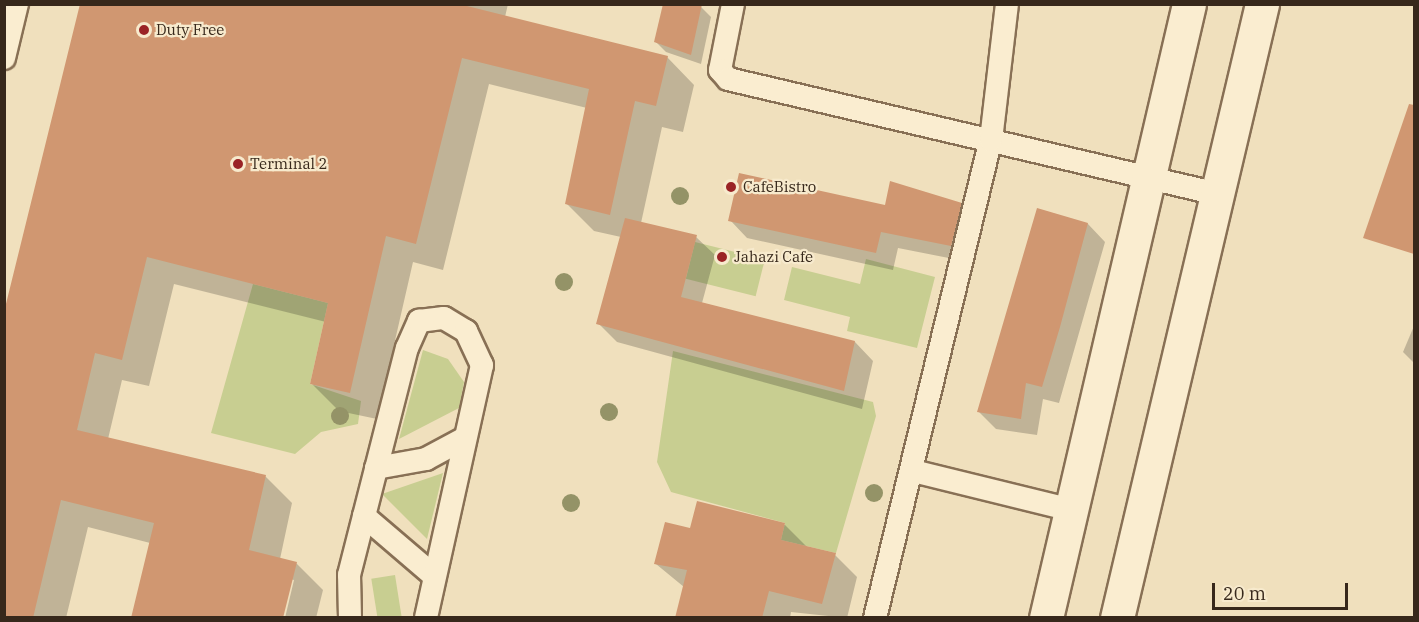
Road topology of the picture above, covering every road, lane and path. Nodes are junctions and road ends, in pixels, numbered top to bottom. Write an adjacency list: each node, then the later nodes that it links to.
1 (17, 4): 6 (lane)
2 (733, 4): 7 (lane)
3 (1007, 4): 7 (lane)
4 (1190, 4): 8 (street)
5 (1262, 4): 9 (street)
6 (4, 58)
7 (991, 140): 8 (lane); 12 (lane)
8 (1149, 178): 9 (lane); 13 (street)
9 (1218, 194): 20 (street)
10 (465, 438): 11 (lane); 11 (lane); 15 (lane)
11 (376, 468): 14 (lane)
12 (913, 471): 13 (lane); 18 (lane)
13 (1072, 510): 19 (street)
14 (364, 516): 15 (lane); 16 (lane)
15 (432, 574): 17 (lane)
16 (350, 618)
17 (426, 618)
18 (876, 618)
19 (1046, 618)
20 (1117, 618)

